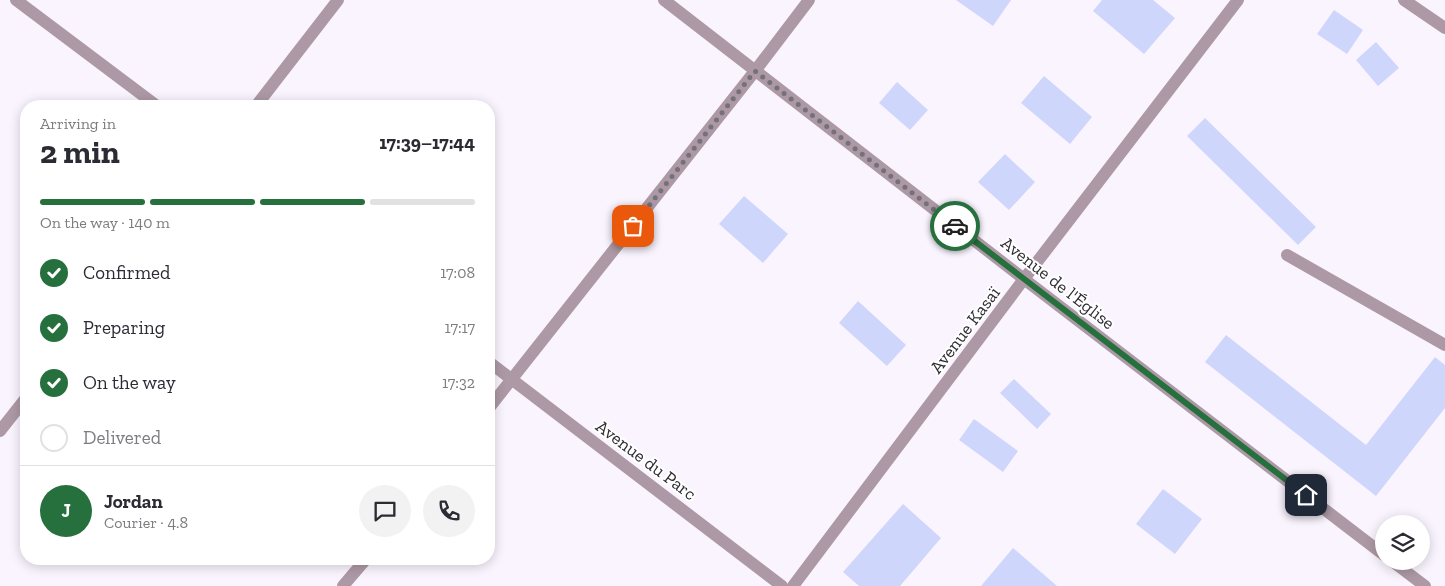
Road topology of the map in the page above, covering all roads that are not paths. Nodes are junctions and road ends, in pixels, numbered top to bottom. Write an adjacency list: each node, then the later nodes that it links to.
1 (16, 0): 9 (street)
2 (338, 0): 10 (street)
3 (664, 0): 8 (street, Avenue de l'Église)
4 (809, 0): 8 (street)
5 (1238, 0): 12 (street, Avenue Kasaï)
6 (1404, 0): 7 (street)
7 (1445, 28)
8 (755, 71): 12 (street, Avenue de l'Église); 15 (street)
9 (149, 100)
10 (261, 100)
11 (1287, 256): 13 (street)
12 (1024, 279): 19 (street, Avenue de l'Église); 24 (street, Avenue Kasaï)
13 (1445, 345)
14 (495, 367): 15 (street, Avenue du Parc)
15 (512, 380): 16 (street); 23 (street, Avenue du Parc)
16 (495, 401)
17 (20, 405): 18 (street)
18 (0, 430)
19 (1375, 548)
20 (361, 565): 22 (street)
21 (1404, 570): 25 (street)
22 (343, 586)
23 (782, 586)
24 (793, 586)
25 (1425, 586)

